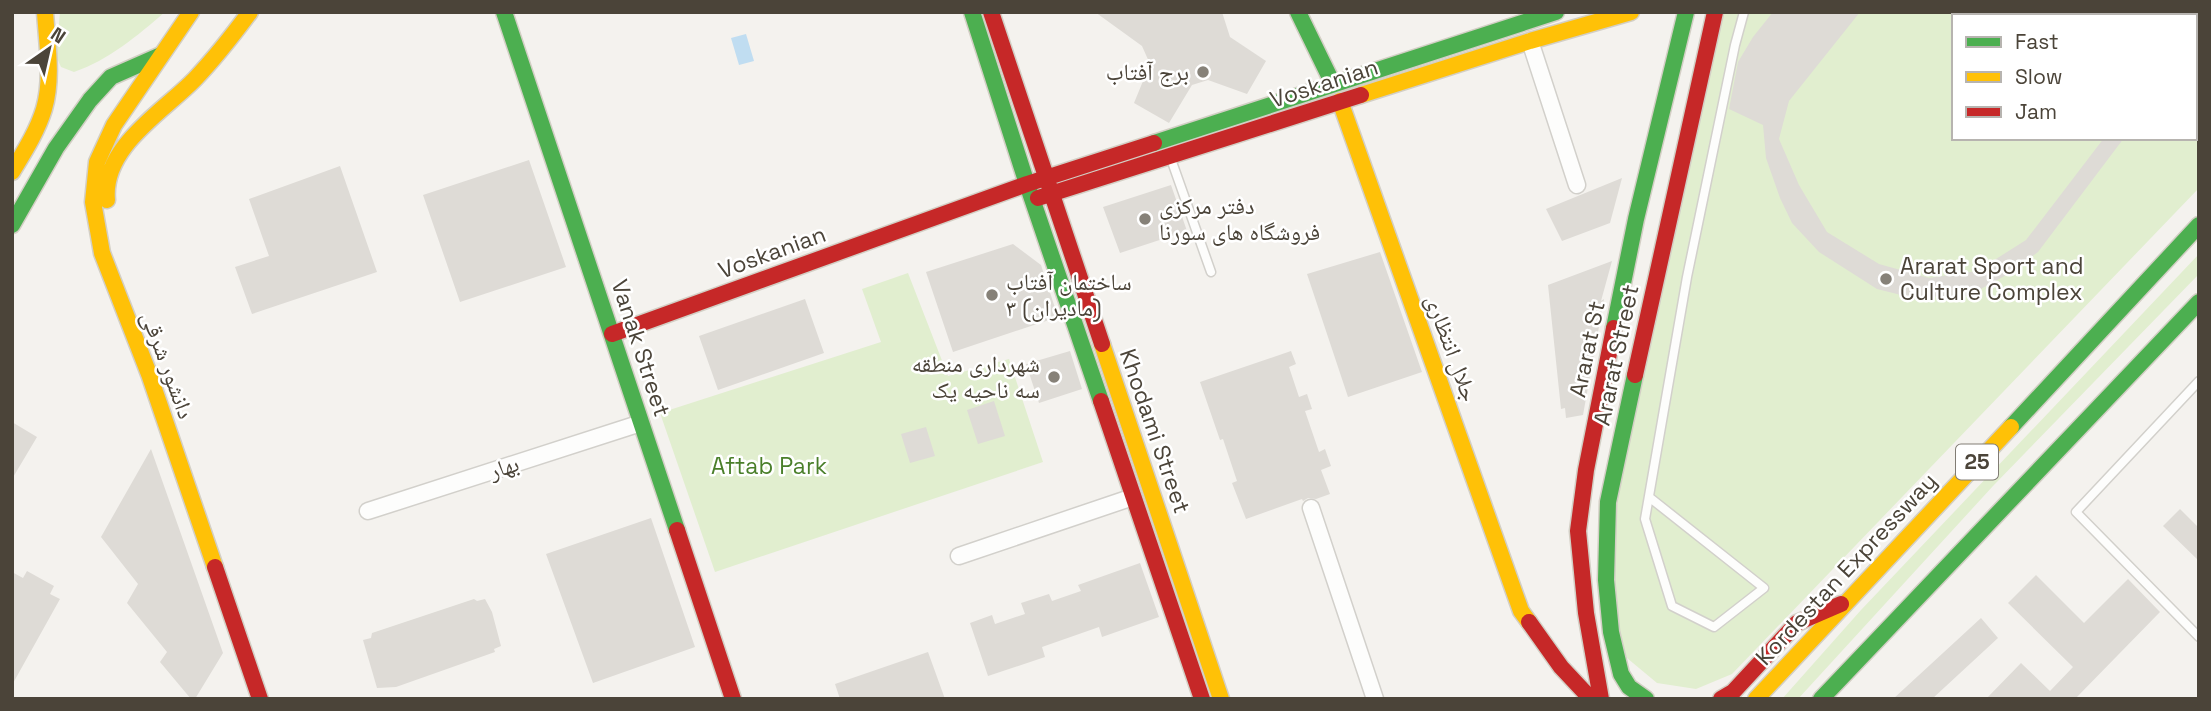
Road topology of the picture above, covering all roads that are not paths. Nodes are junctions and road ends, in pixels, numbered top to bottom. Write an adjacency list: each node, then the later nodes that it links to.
1 (45, 12): 21 (main road)
2 (191, 12): 15 (main road, دانشور شرقی)
3 (250, 12): 32 (main road)
4 (505, 12): 31 (main road, Vanak Street)
5 (972, 12): 19 (main road, Khodami Street)
6 (991, 12): 18 (main road, Khodami Street)
7 (1298, 12): 16 (main road)
8 (1556, 12): 13 (main road, Voskanian)
9 (1631, 12): 14 (main road, Voskanian)
10 (1686, 12): 50 (main road, Ararat St)
11 (1715, 12): 51 (main road, Ararat Street)
12 (1744, 12): 38 (lane)
13 (1522, 17): 14 (main road); 16 (main road, Voskanian)
14 (1530, 41): 17 (main road, Voskanian); 24 (street)
15 (161, 55): 27 (main road); 32 (main road, دانشور شرقی)
16 (1334, 84): 22 (main road, Voskanian)
17 (1340, 102): 20 (main road, Voskanian); 49 (main road, جلال انتظاری)
18 (1021, 106): 19 (main road); 22 (main road, Khodami Street)
19 (1003, 110): 23 (main road, Khodami Street)
20 (1170, 156): 25 (main road, Voskanian); 29 (lane)
21 (12, 173)
22 (1045, 178): 23 (main road, Voskanian); 25 (main road, Khodami Street)
23 (1027, 184): 26 (main road, Khodami Street); 31 (main road, Voskanian)
24 (1577, 185)
25 (1051, 194): 26 (main road, Voskanian); 34 (main road, Khodami Street)
26 (1032, 200): 35 (main road, Khodami Street)
27 (12, 225)
28 (2199, 225): 42 (main road, Kordestan Expressway / 25)
29 (1211, 272)
30 (2199, 302): 54 (main road, 25)
31 (612, 334): 36 (main road, Vanak Street)
32 (149, 374): 44 (main road, دانشور شرقی)
33 (2199, 381): 43 (lane)
34 (1122, 406): 35 (main road); 47 (main road, Khodami Street)
35 (1104, 410): 37 (main road, Khodami Street)
36 (641, 423): 40 (street, بهار); 45 (main road, Vanak Street)
37 (1133, 496): 41 (street); 46 (main road, Khodami Street)
38 (1649, 498): 38 (lane)
39 (1311, 508): 48 (street)
40 (368, 512)
41 (959, 556)
42 (1846, 602): 52 (main road); 53 (main road, Kordestan Expressway / 25)
43 (2199, 636)
44 (260, 699)
45 (733, 699)
46 (1202, 699)
47 (1221, 699)
48 (1375, 699)
49 (1591, 699)
50 (1601, 699)
51 (1646, 699)
52 (1721, 699)
53 (1756, 699)
54 (1821, 699)

